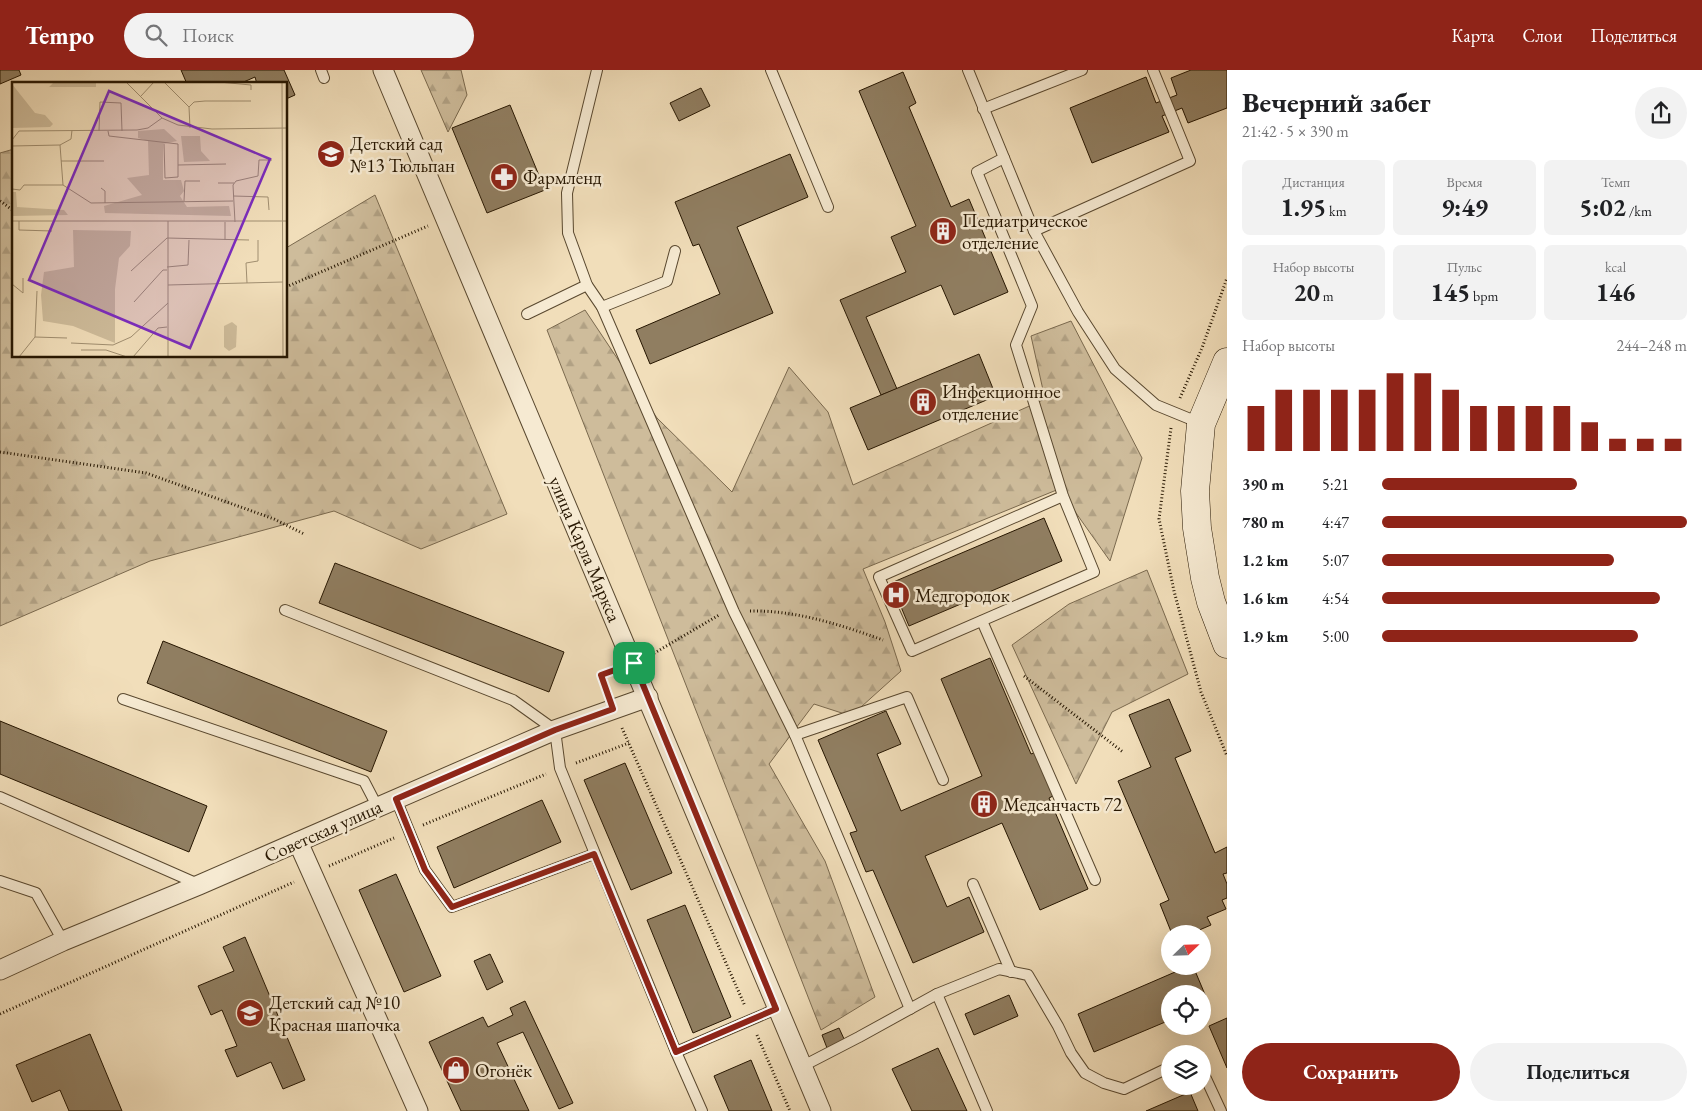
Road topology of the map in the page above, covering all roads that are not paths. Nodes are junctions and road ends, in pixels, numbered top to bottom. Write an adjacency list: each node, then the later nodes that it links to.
1 (383, 70): 21 (street, улица Карла Маркса)
2 (597, 70): 12 (lane)
3 (771, 70): 9 (lane)
4 (968, 70): 7 (lane)
5 (1082, 70): 7 (lane)
6 (1153, 70): 10 (lane)
7 (983, 109): 8 (lane)
8 (1004, 158): 10 (lane); 17 (lane)
9 (828, 207)
10 (1034, 231): 16 (lane)
11 (674, 251): 13 (lane)
12 (587, 284): 13 (lane); 14 (lane)
13 (602, 307): 24 (lane)
14 (527, 314)
15 (1227, 362): 16 (street)
16 (1201, 424): 20 (street)
17 (1063, 496): 19 (lane); 19 (lane)
18 (285, 610): 23 (lane)
19 (982, 621): 31 (lane)
20 (1227, 644)
21 (648, 697): 23 (street, Советская улица); 39 (street, улица Карла Маркса)
22 (123, 699): 28 (lane)
23 (555, 730): 27 (street, Советская улица); 30 (lane)
24 (795, 735): 25 (lane); 40 (lane)
25 (943, 780)
26 (0, 797): 34 (lane)
27 (396, 799): 28 (street, Советская улица); 30 (lane)
28 (377, 806): 29 (street, Советская улица)
29 (298, 842): 34 (street, Советская улица); 45 (street)
30 (594, 854): 41 (lane)
31 (1095, 880)
32 (0, 881): 35 (lane)
33 (973, 884): 37 (lane)
34 (199, 885): 35 (street, Советская улица)
35 (63, 941): 36 (street, Советская улица)
36 (0, 970)
37 (1011, 972): 38 (lane); 43 (lane)
38 (937, 994): 40 (lane); 48 (lane)
39 (776, 1009): 41 (lane); 42 (street, улица Карла Маркса)
40 (910, 1009): 42 (lane)
41 (676, 1052): 46 (lane)
42 (801, 1067): 47 (street, улица Карла Маркса)
43 (1161, 1071)
44 (1211, 1089): 49 (lane)
45 (418, 1111)
46 (702, 1111)
47 (820, 1111)
48 (987, 1111)
49 (1221, 1111)

